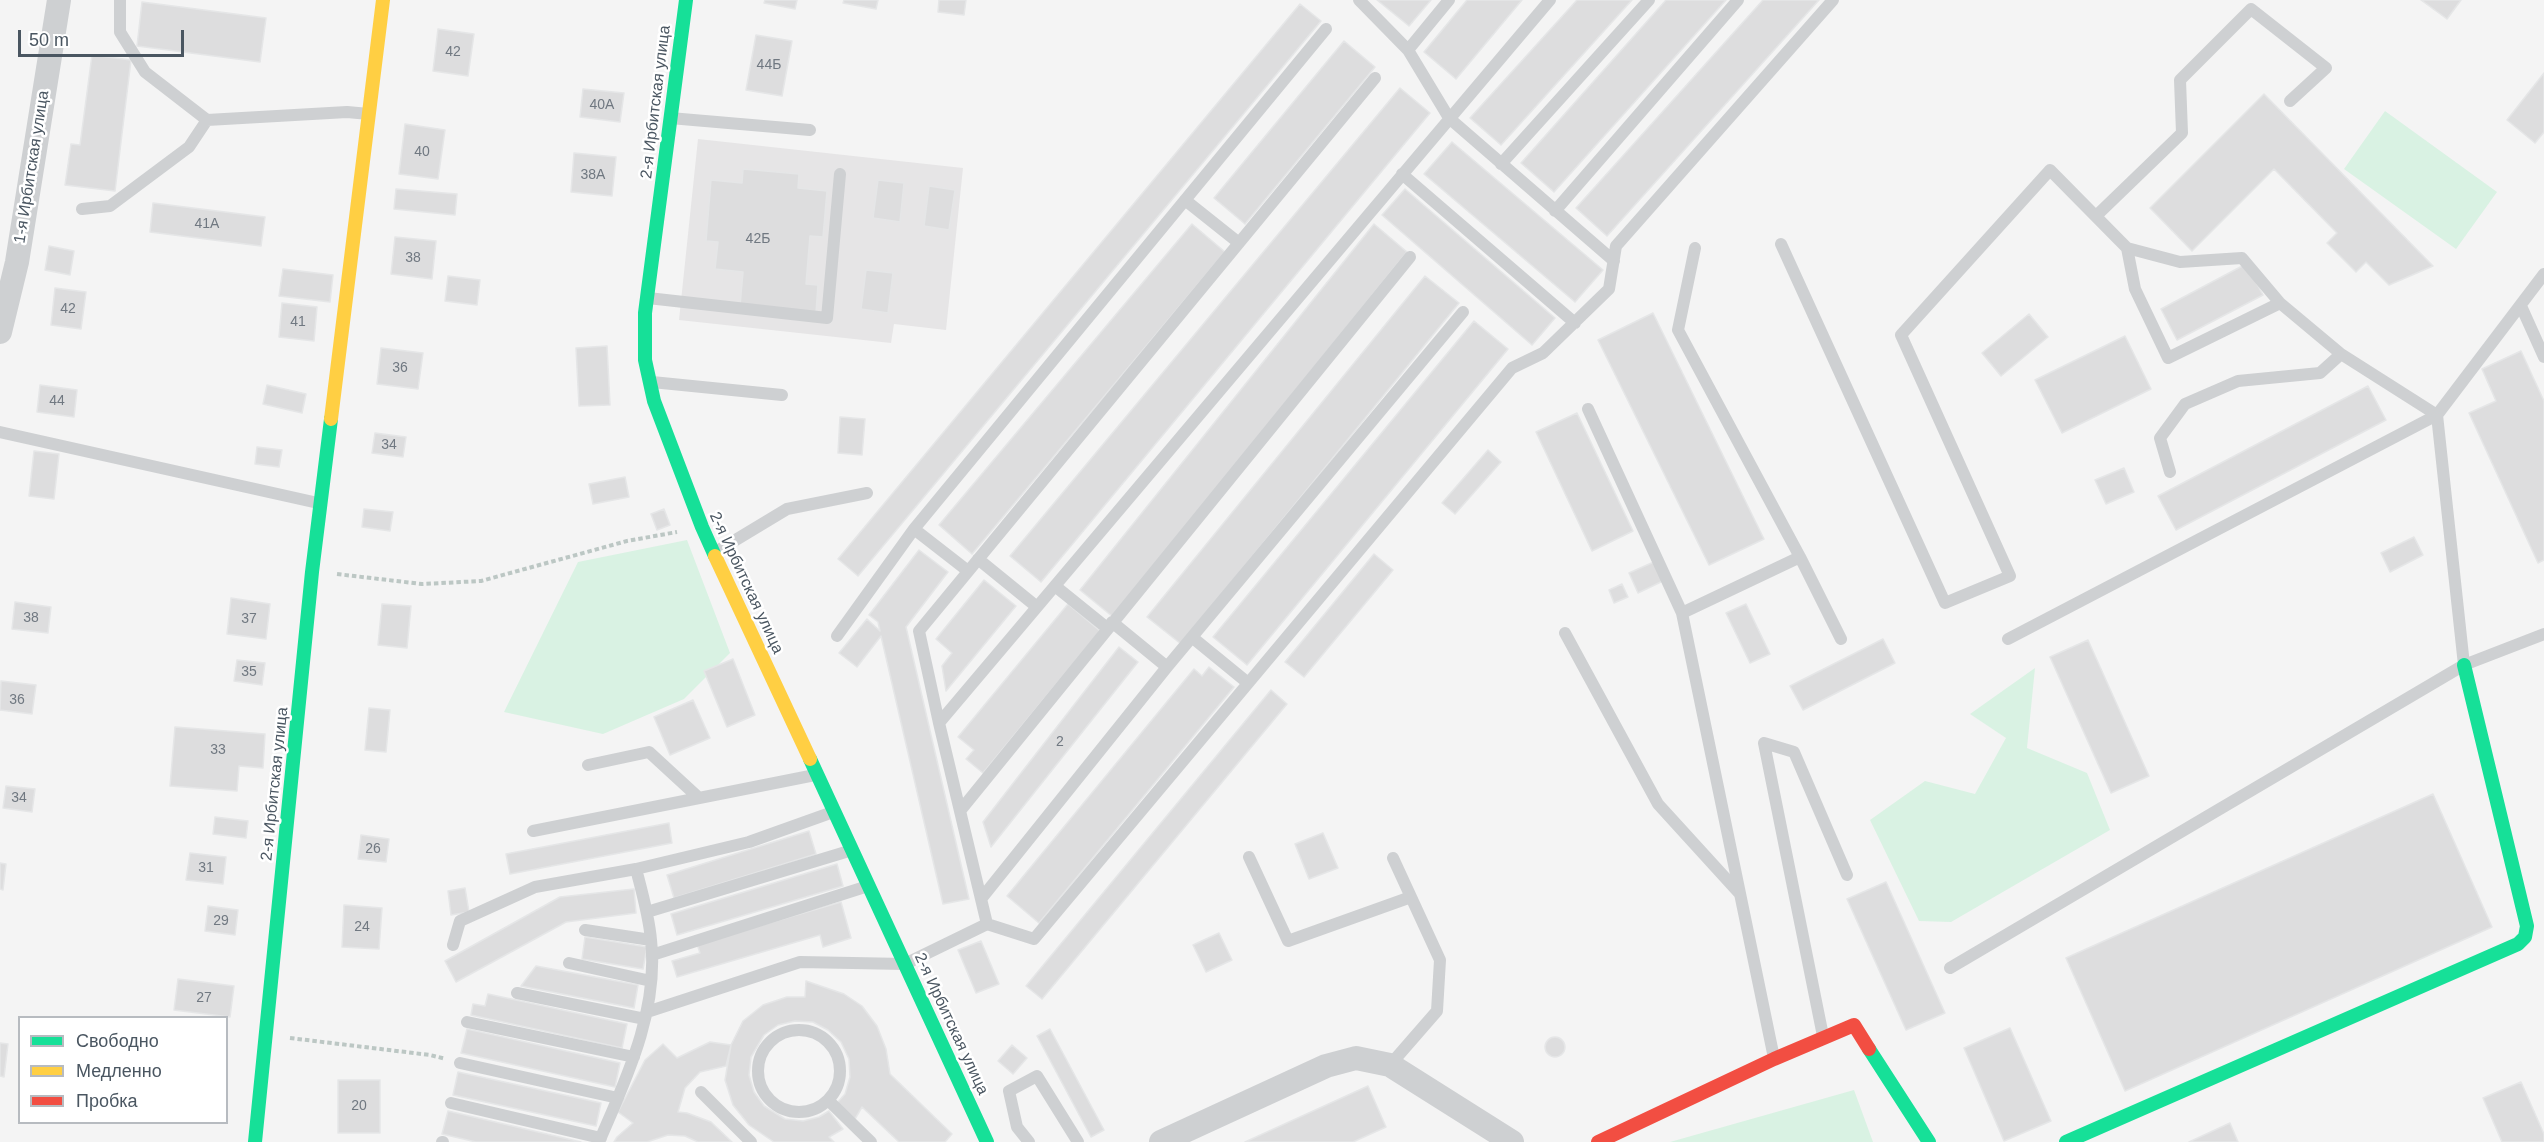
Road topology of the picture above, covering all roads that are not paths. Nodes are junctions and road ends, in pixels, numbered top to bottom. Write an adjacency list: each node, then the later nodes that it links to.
1 (59, 0): 39 (street, 1-я Ирбитская улица)
2 (120, 0): 18 (lane)
3 (383, 0): 15 (street, 2-я Ирбитская улица)
4 (686, 0): 16 (street, 2-я Ирбитская улица)
5 (1359, 0): 12 (lane)
6 (1449, 0): 12 (lane)
7 (1550, 0): 17 (lane)
8 (1648, 0): 20 (lane)
9 (1738, 0): 25 (lane)
10 (1833, 0): 32 (lane)
11 (1326, 29): 23 (lane)
12 (1408, 50): 17 (lane)
13 (1375, 78): 27 (lane)
14 (2290, 101): 26 (lane)
15 (370, 114): 18 (lane); 49 (street, 2-я Ирбитская улица)
16 (670, 118): 19 (lane); 34 (street, 2-я Ирбитская улица)
17 (1449, 118): 20 (lane); 22 (lane)
18 (207, 120): 24 (lane)
19 (810, 130)
20 (1501, 164): 25 (lane)
21 (840, 174): 34 (lane)
22 (1402, 174): 38 (lane); 55 (lane)
23 (1185, 200): 27 (lane); 50 (lane)
24 (82, 209)
25 (1556, 211): 32 (lane)
26 (2096, 216): 28 (lane); 30 (lane)
27 (1239, 243): 53 (lane)
28 (1781, 244)
29 (1695, 248): 52 (lane)
30 (2127, 248): 35 (lane); 35 (lane)
31 (1410, 256): 58 (lane)
32 (1614, 261): 38 (lane)
33 (2544, 274): 36 (lane)
34 (647, 298): 42 (street, 2-я Ирбитская улица)
35 (2280, 303): 40 (lane)
36 (2521, 306): 41 (lane); 45 (lane)
37 (1463, 312): 62 (lane)
38 (1575, 323): 67 (lane)
39 (0, 332)
40 (2341, 354): 45 (lane); 47 (lane)
41 (2544, 357)
42 (650, 382): 43 (lane); 51 (street, 2-я Ирбитская улица)
43 (782, 395)
44 (1588, 409): 57 (lane)
45 (2437, 415): 64 (lane); 65 (lane)
46 (0, 432): 49 (lane)
47 (2170, 472)
48 (867, 493): 51 (lane)
49 (321, 504): 107 (street, 2-я Ирбитская улица)
50 (914, 529): 54 (lane); 61 (lane)
51 (714, 553): 70 (street, 2-я Ирбитская улица)
52 (1800, 557): 57 (lane); 63 (lane)
53 (978, 560): 54 (lane); 56 (lane)
54 (968, 571): 68 (lane)
55 (1055, 586): 56 (lane); 58 (lane)
56 (1037, 607): 68 (lane)
57 (1682, 613): 81 (lane)
58 (1110, 625): 66 (lane); 72 (lane)
59 (1564, 633): 81 (lane)
60 (2544, 634): 65 (lane)
61 (837, 636)
62 (1192, 638): 66 (lane); 67 (lane)
63 (1841, 639)
64 (2008, 639)
65 (2464, 665): 92 (lane); 117 (street)
66 (1167, 667): 83 (lane)
67 (1248, 683): 85 (lane)
68 (939, 723): 72 (lane)
69 (588, 765): 71 (lane)
70 (816, 774): 71 (lane); 73 (street, 2-я Ирбитская улица)
71 (699, 798): 74 (lane)
72 (960, 811): 83 (lane)
73 (834, 812): 75 (street, 2-я Ирбитская улица); 78 (lane)
74 (533, 831)
75 (852, 850): 80 (street, 2-я Ирбитская улица); 84 (lane)
76 (1249, 857): 82 (lane)
77 (1393, 858): 82 (lane)
78 (636, 869): 84 (lane); 88 (lane)
79 (1847, 875): 97 (lane)
80 (869, 886): 89 (lane); 91 (street, 2-я Ирбитская улица)
81 (1741, 894): 99 (lane)
82 (1411, 897): 101 (lane)
83 (981, 898): 85 (lane)
84 (647, 912): 87 (lane)
85 (987, 924): 91 (lane)
86 (585, 930): 87 (lane)
87 (651, 940): 89 (lane)
88 (453, 945)
89 (652, 956): 93 (lane)
90 (569, 963): 93 (lane)
91 (905, 964): 95 (lane); 110 (street, 2-я Ирбитская улица)
92 (1950, 968)
93 (651, 981): 95 (lane)
94 (517, 993): 95 (lane)
95 (646, 1016): 98 (lane)
96 (467, 1022): 98 (lane)
97 (1824, 1038): 99 (street); 116 (street)
98 (634, 1057): 103 (lane)
99 (1774, 1059): 115 (street)
100 (460, 1063): 103 (lane)
101 (1390, 1065): 113 (street); 114 (street)
102 (701, 1092): 108 (lane)
103 (618, 1098): 106 (lane)
104 (828, 1100): 104 (lane); 109 (lane)
105 (451, 1103): 106 (lane)
106 (600, 1140)
107 (255, 1142)
108 (752, 1142)
109 (871, 1142)
110 (987, 1142)
111 (1029, 1142): 112 (lane)
112 (1078, 1142)
113 (1161, 1142)
114 (1512, 1142)
115 (1598, 1142)
116 (1929, 1142)
117 (2066, 1142)

